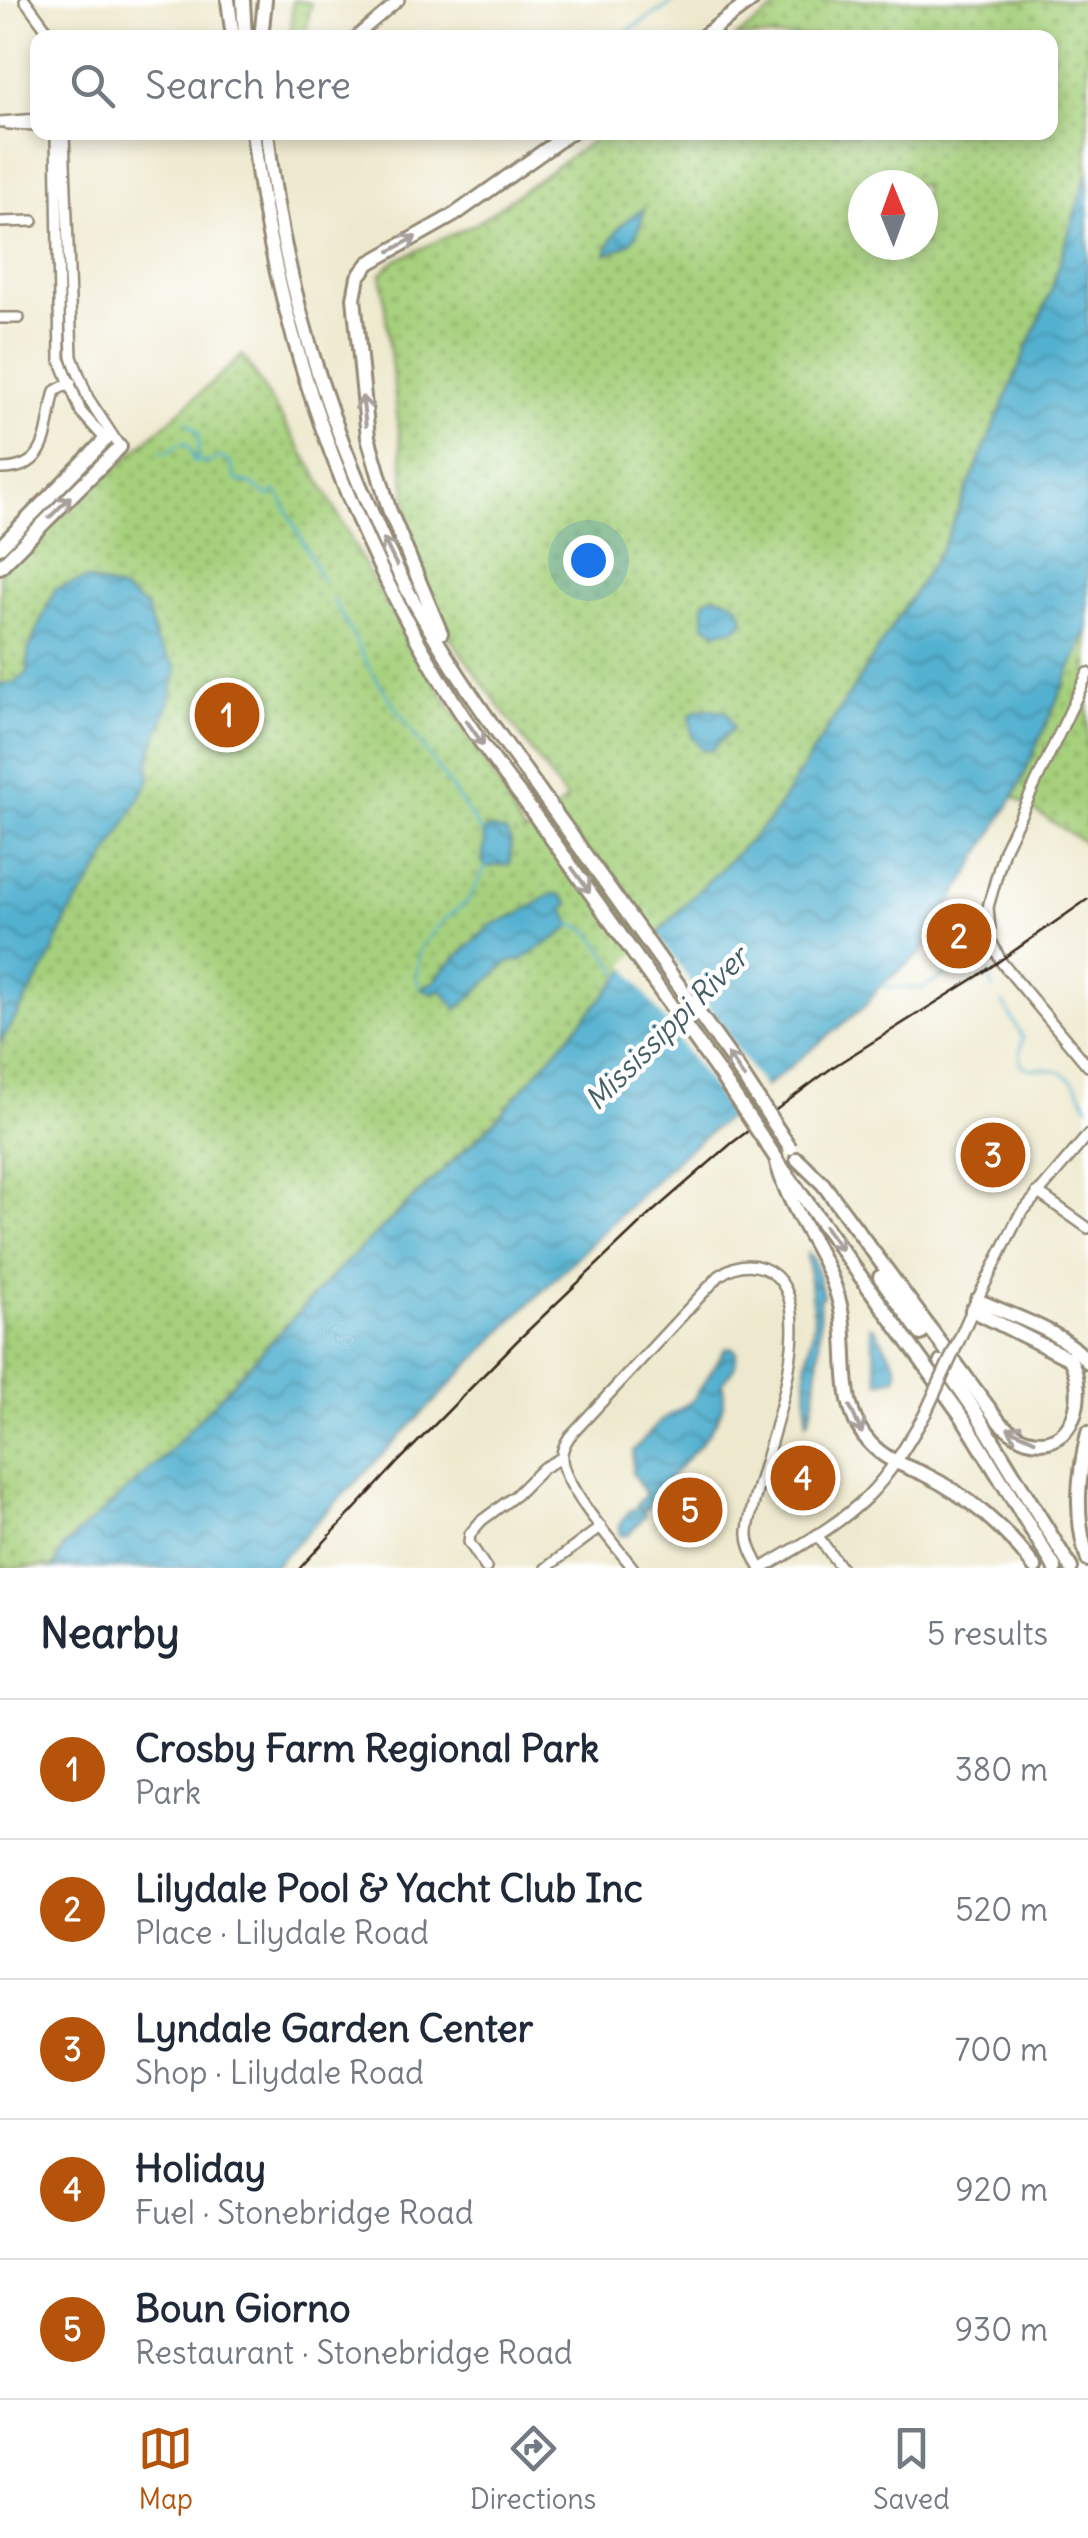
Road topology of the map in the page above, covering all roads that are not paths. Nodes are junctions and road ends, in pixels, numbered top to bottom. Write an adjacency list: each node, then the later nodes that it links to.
1 (26, 0): 7 (street)
2 (228, 0): 8 (highway)
3 (243, 0): 9 (highway)
4 (261, 0): 10 (highway)
5 (399, 0): 11 (street)
6 (752, 0): 12 (highway)
7 (47, 30)
8 (233, 30)
9 (245, 30)
10 (261, 30)
11 (363, 30)
12 (712, 30)
13 (0, 122): 14 (street)
14 (30, 122)
15 (60, 140): 25 (street)
16 (253, 140): 21 (highway)
17 (268, 140): 21 (highway)
18 (559, 140): 31 (highway, one-way to 18)
19 (32, 221): 20 (street)
20 (0, 222)
21 (286, 278): 22 (highway)
22 (293, 309): 31 (highway, one-way to 22); 36 (highway, one-way to 36, bridge)
23 (0, 318): 24 (street)
24 (18, 318)
25 (72, 381): 26 (street); 27 (street); 28 (street)
26 (105, 440): 27 (street); 29 (highway)
27 (120, 446): 30 (highway, one-way to 27)
28 (0, 469)
29 (0, 546)
30 (0, 567)
31 (454, 668): 35 (highway, one-way to 31, bridge)
32 (1088, 673): 33 (street)
33 (1088, 1066)
34 (1088, 1135): 37 (street)
35 (793, 1153): 39 (highway, one-way to 35); 54 (highway)
36 (776, 1158): 43 (highway, one-way to 43); 53 (highway, one-way to 53)
37 (1037, 1192): 38 (street); 39 (street)
38 (1088, 1228)
39 (975, 1305): 40 (highway); 43 (main road, bridge)
40 (1088, 1362)
41 (1088, 1432): 46 (highway)
42 (562, 1458): 44 (street); 47 (street); 50 (street)
43 (895, 1463): 45 (main road); 52 (highway)
44 (601, 1526): 48 (street); 49 (street)
45 (817, 1535): 50 (main road); 51 (street)
46 (1088, 1560)
47 (486, 1568)
48 (546, 1568)
49 (633, 1568)
50 (761, 1568)
51 (842, 1568)
52 (1034, 1568)
53 (1056, 1568)
54 (1072, 1568)

